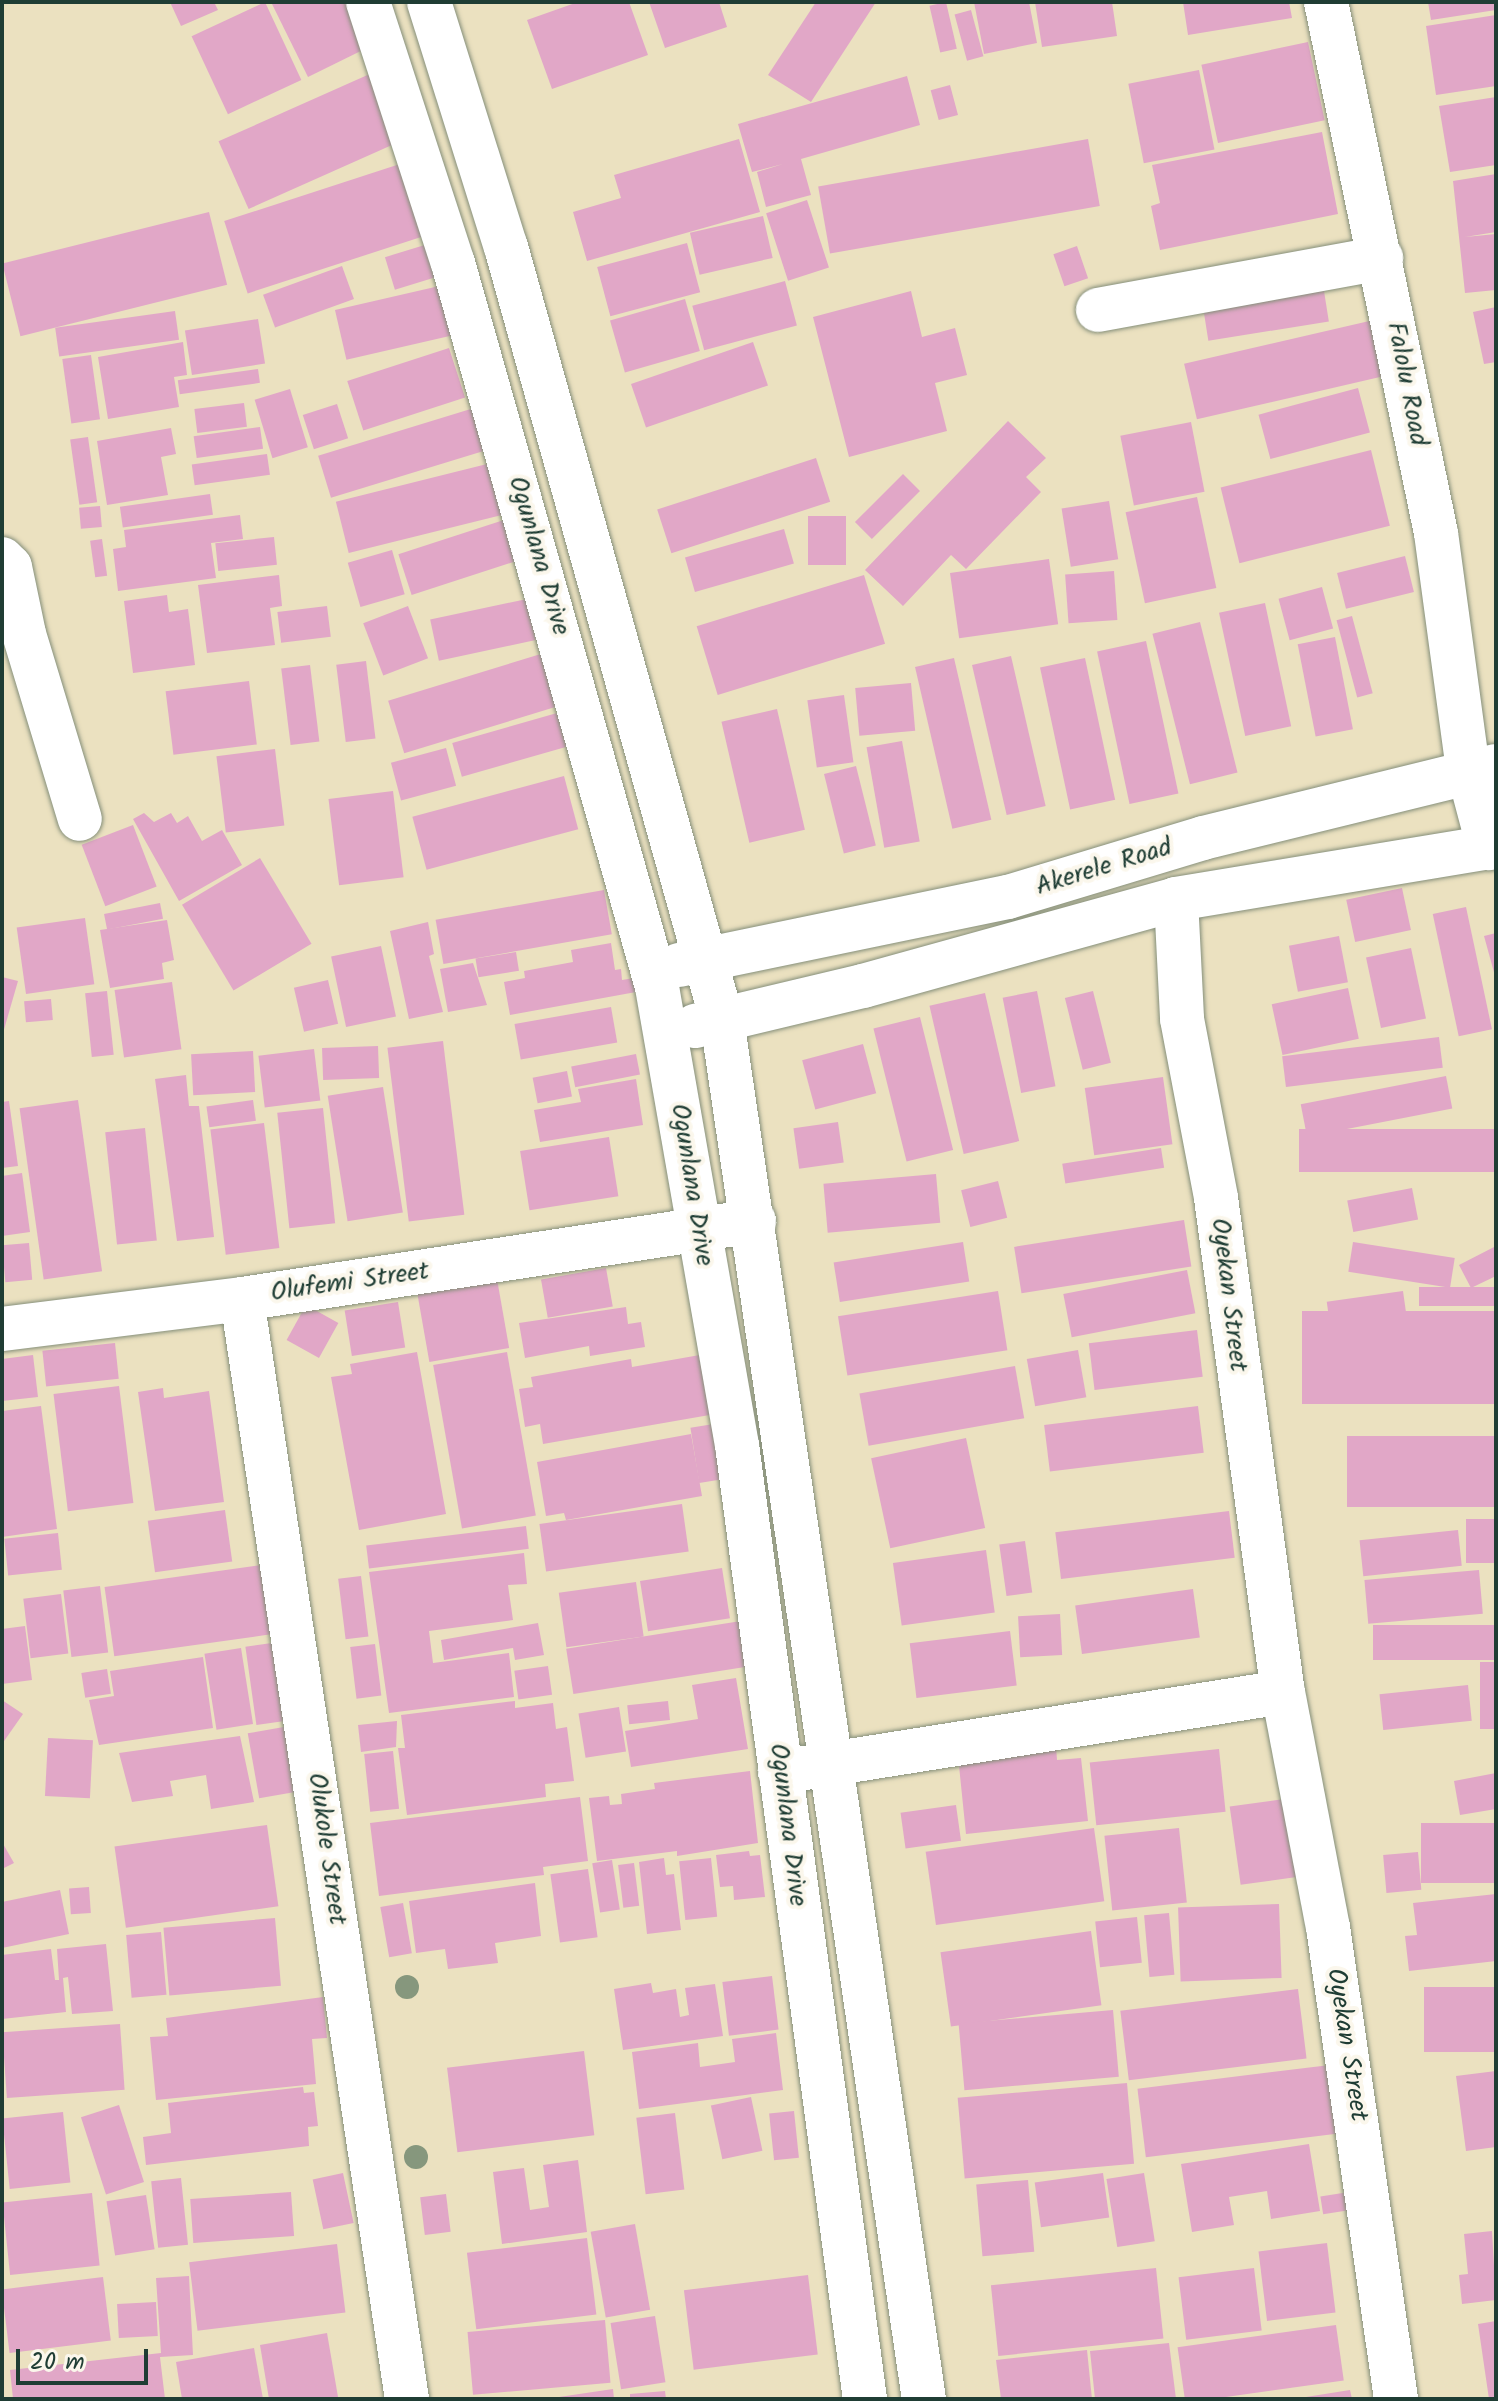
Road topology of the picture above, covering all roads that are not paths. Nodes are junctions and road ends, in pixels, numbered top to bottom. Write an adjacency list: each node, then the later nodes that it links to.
1 (368, 2): 12 (street, Ogunlana Drive)
2 (429, 2): 11 (street, Ogunlana Drive)
3 (1326, 2): 4 (street, Falolu Road)
4 (1381, 258): 5 (street); 7 (street, Falolu Road)
5 (1098, 310)
6 (2, 559): 8 (street)
7 (1482, 767): 9 (street, Falolu Road); 11 (street, Akerele Road)
8 (80, 819)
9 (1492, 847): 10 (street)
10 (1176, 899): 13 (street); 19 (street, Oyekan Street)
11 (709, 958): 12 (street, Akerele Road); 13 (street, Ogunlana Drive)
12 (652, 971): 14 (street, Ogunlana Drive)
13 (722, 1020): 14 (street); 15 (street, Ogunlana Drive)
14 (665, 1033): 16 (street, Ogunlana Drive)
15 (754, 1221): 16 (street, Olufemi Street); 20 (street, Ogunlana Drive)
16 (697, 1229): 17 (street, Olufemi Street); 21 (street, Ogunlana Drive)
17 (242, 1299): 18 (street, Olufemi Street); 22 (street, Olukole Street)
18 (2, 1329)
19 (1283, 1692): 20 (street); 25 (street, Oyekan Street)
20 (828, 1765): 21 (street); 24 (street, Ogunlana Drive)
21 (780, 1772): 23 (street, Ogunlana Drive)
22 (407, 2399)
23 (865, 2399)
24 (924, 2399)
25 (1396, 2399)

